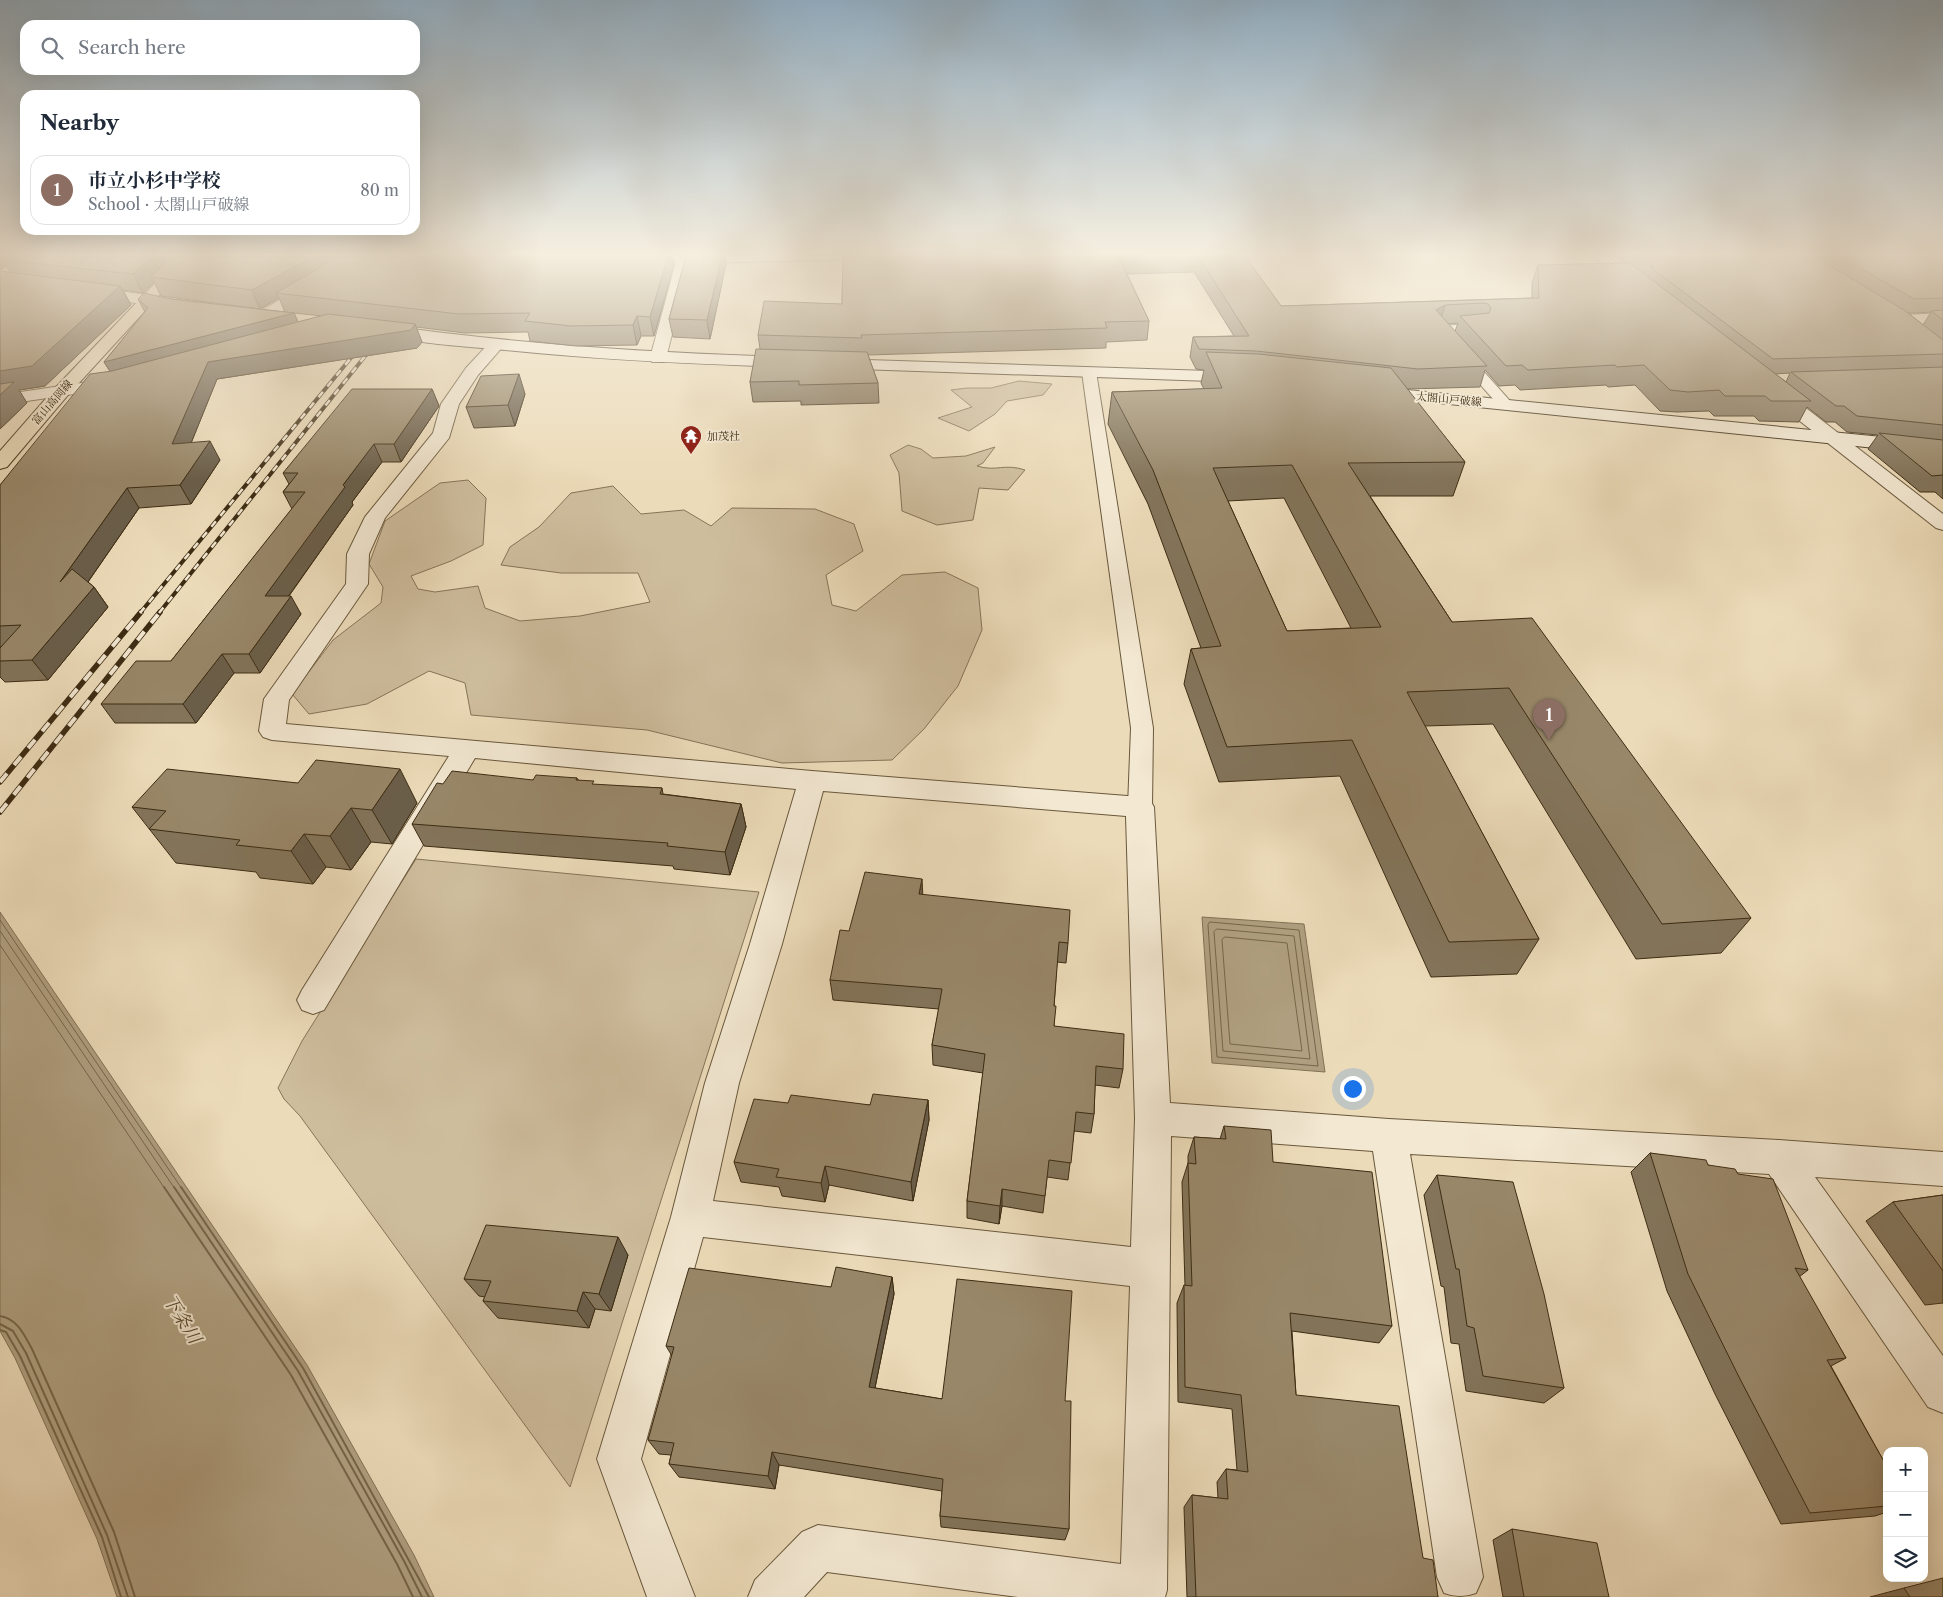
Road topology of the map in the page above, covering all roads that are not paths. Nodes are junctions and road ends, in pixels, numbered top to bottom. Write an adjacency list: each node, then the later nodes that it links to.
1 (124, 331): 14 (main road, 富山高岡線)
2 (388, 331): 7 (street)
3 (665, 331): 8 (street)
4 (1439, 331): 16 (lane)
5 (1915, 331): 6 (street)
6 (1922, 336)
7 (497, 344): 8 (street); 21 (street)
8 (658, 358): 9 (street)
9 (1090, 372): 10 (street); 23 (lane)
10 (1252, 378)
11 (131, 380): 14 (street)
12 (1789, 380): 17 (street)
13 (1362, 390): 16 (street, 太閤山戸破線)
14 (62, 391): 15 (street); 19 (main road, 富山高岡線)
15 (0, 400)
16 (1506, 405): 17 (street, 太閤山戸破線)
17 (1832, 437): 18 (street, 太閤山戸破線); 20 (street)
18 (1943, 449)
19 (0, 463)
20 (1943, 524)
21 (467, 749): 22 (street); 24 (street)
22 (812, 781): 23 (street); 29 (street)
23 (1140, 807): 25 (street)
24 (313, 1000)
25 (1154, 1118): 26 (street); 30 (street)
26 (1389, 1136): 27 (street); 32 (street)
27 (1779, 1157): 28 (street); 31 (street)
28 (1943, 1169)
29 (690, 1217): 30 (street); 33 (street)
30 (1151, 1269): 34 (street)
31 (1943, 1392)
32 (1460, 1577)
33 (671, 1597)
34 (772, 1597)

